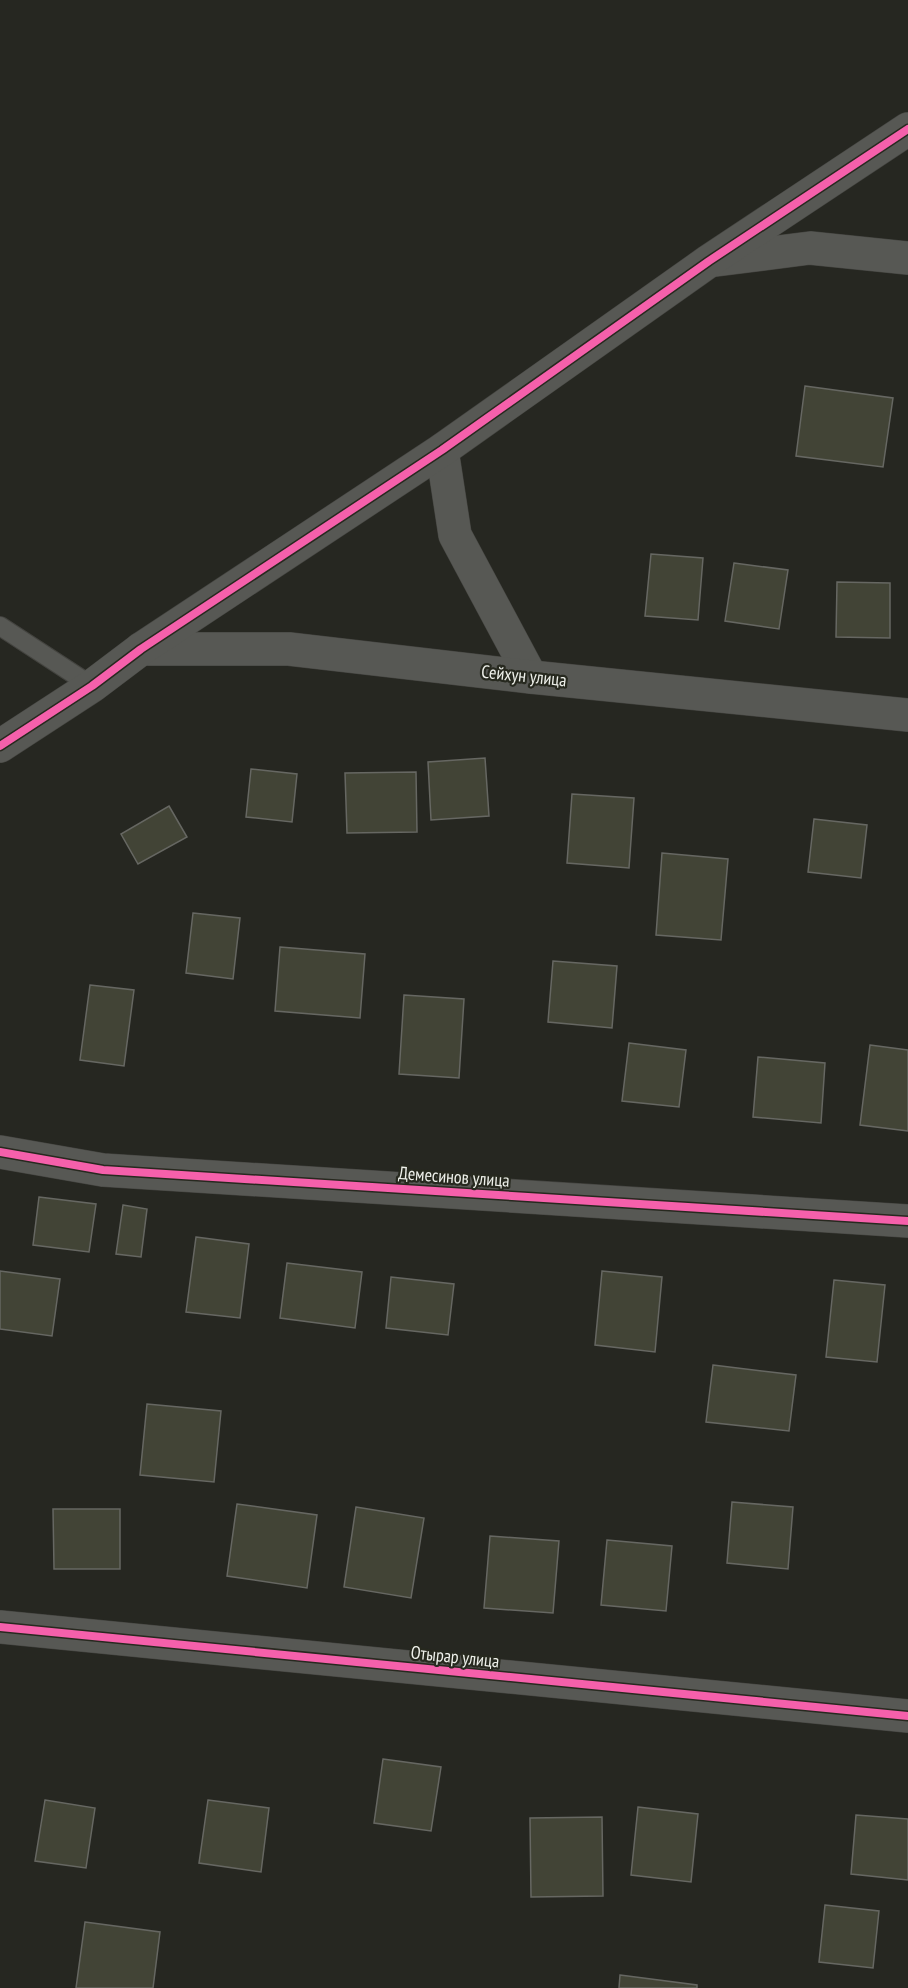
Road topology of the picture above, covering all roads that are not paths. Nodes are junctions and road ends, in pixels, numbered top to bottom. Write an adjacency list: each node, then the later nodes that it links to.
1 (908, 129): 3 (street)
2 (908, 258): 3 (street)
3 (709, 261): 4 (street)
4 (441, 450): 6 (street); 7 (street)
5 (0, 626): 8 (lane)
6 (141, 649): 7 (street, Сейхун улица); 8 (street)
7 (531, 677): 9 (street, Сейхун улица)
8 (93, 686): 10 (street)
9 (908, 715)
10 (0, 746)
11 (0, 1152): 12 (street, Демесинов улица)
12 (908, 1221)
13 (0, 1627): 14 (street, Отырар улица)
14 (908, 1716)

